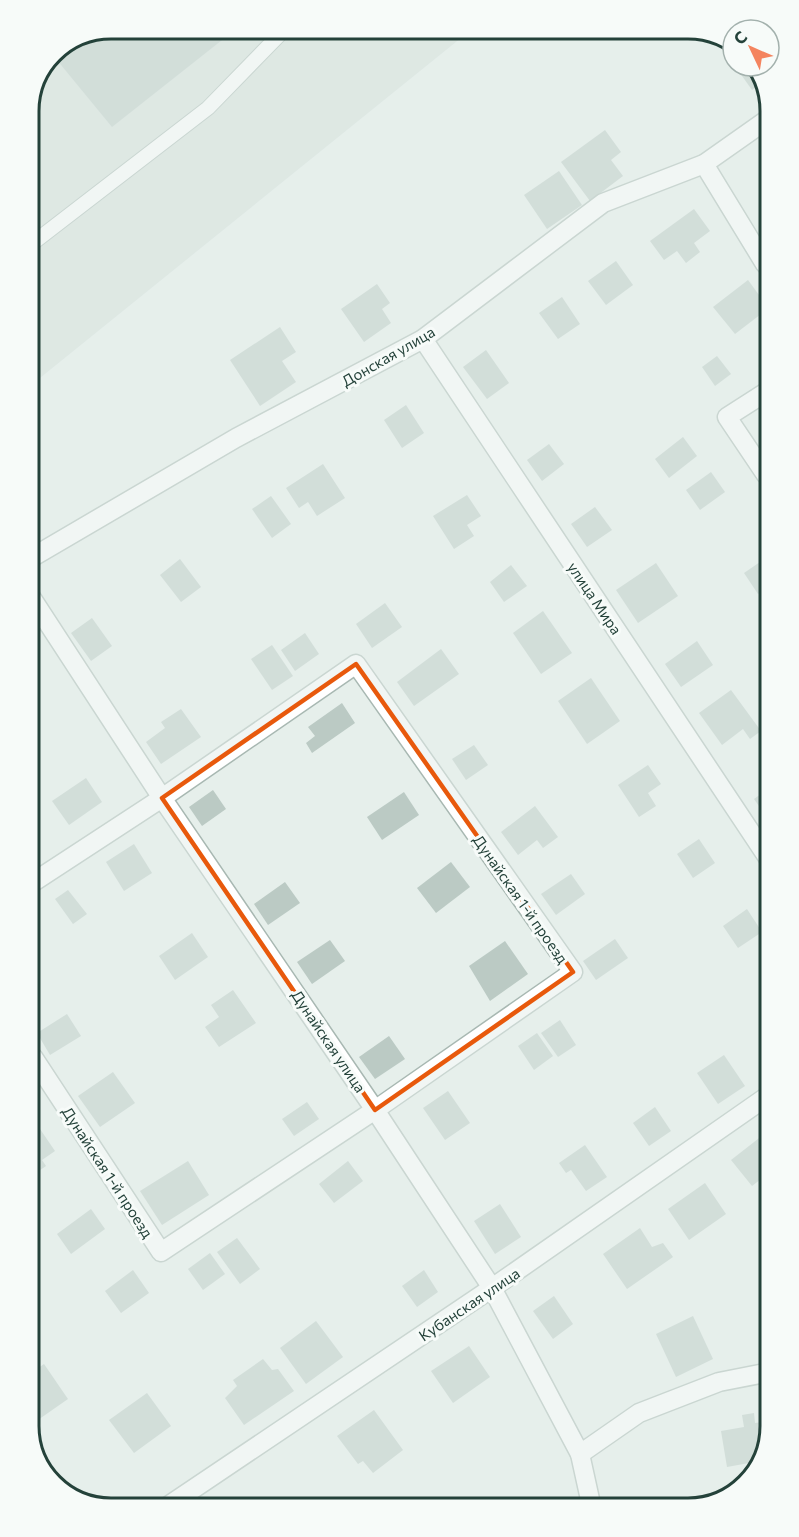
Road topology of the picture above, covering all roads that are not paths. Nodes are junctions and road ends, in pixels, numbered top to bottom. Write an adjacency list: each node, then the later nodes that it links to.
1 (274, 39): 4 (lane)
2 (760, 125): 3 (street, Донская улица)
3 (704, 164): 5 (street); 6 (street, Донская улица)
4 (39, 238)
5 (760, 256)
6 (423, 339): 9 (street, Донская улица); 12 (street, улица Мира)
7 (760, 396): 8 (street)
8 (760, 466)
9 (39, 553)
10 (39, 609): 11 (street, Дунайская улица)
11 (162, 798): 13 (street, Дунайская 1-й проезд); 16 (street, Дунайская улица); 16 (street, Дунайская 1-й проезд)
12 (760, 846)
13 (39, 878)
14 (39, 1066): 16 (street, Дунайская 1-й проезд)
15 (760, 1101): 17 (street, Кубанская улица)
16 (375, 1110): 17 (street, Дунайская улица)
17 (492, 1288): 19 (street, Дунайская улица); 20 (street, Кубанская улица)
18 (760, 1374): 19 (street)
19 (580, 1454): 21 (street, Дунайская улица)
20 (180, 1498)
21 (590, 1498)

